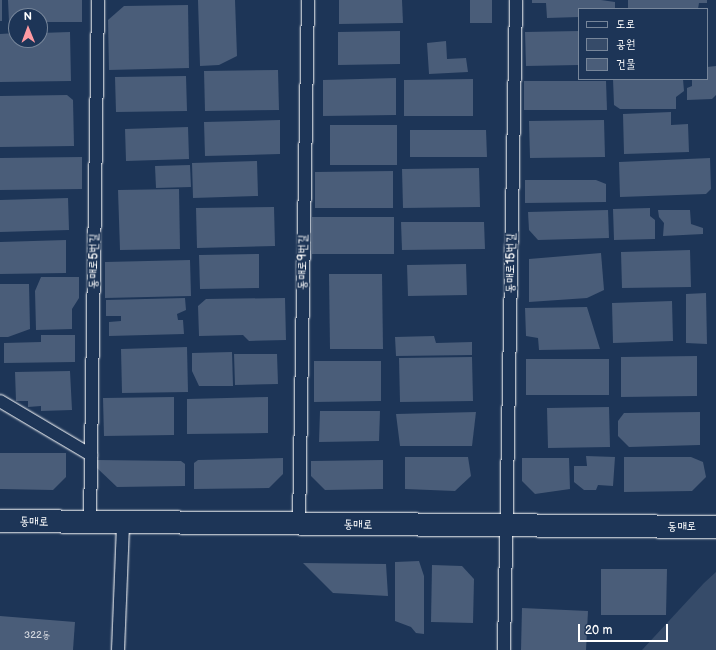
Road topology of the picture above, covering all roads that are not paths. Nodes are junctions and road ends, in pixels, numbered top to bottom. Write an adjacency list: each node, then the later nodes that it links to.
1 (98, 0): 5 (lane, 동매로5번길)
2 (308, 0): 9 (lane, 동매로9번길)
3 (516, 0): 10 (lane, 동매로15번길)
4 (0, 401): 5 (lane)
5 (91, 455): 7 (lane, 동매로5번길)
6 (0, 521): 7 (street, 동매로)
7 (90, 522): 8 (street, 동매로)
8 (123, 523): 9 (street, 동매로); 12 (lane)
9 (299, 524): 10 (street, 동매로)
10 (505, 526): 11 (street, 동매로); 13 (lane, 동매로15번길)
11 (716, 527)
12 (118, 650)
13 (504, 650)

